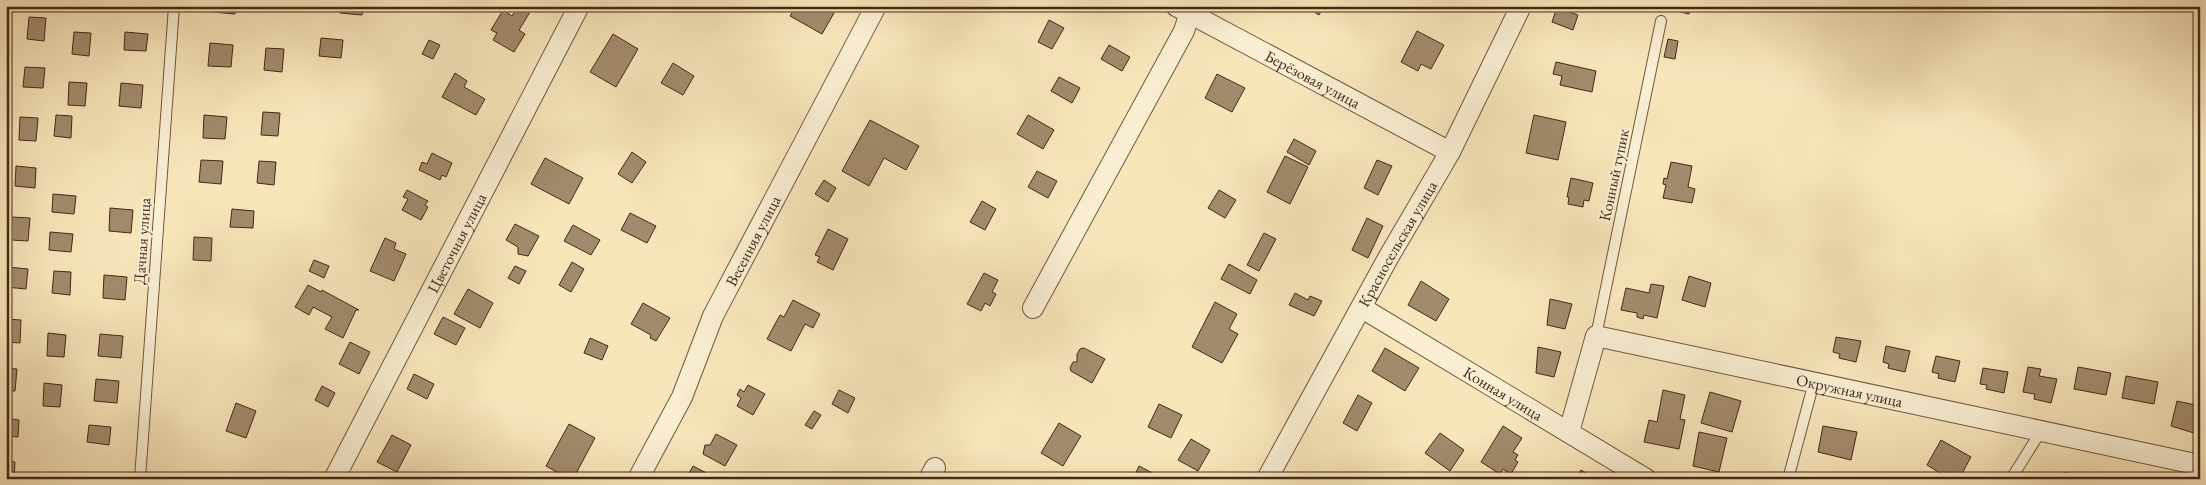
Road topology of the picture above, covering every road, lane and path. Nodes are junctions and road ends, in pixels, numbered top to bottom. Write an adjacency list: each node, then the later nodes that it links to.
1 (174, 6): 15 (lane, Дачная улица)
2 (578, 6): 16 (street, Цветочная улица)
3 (876, 6): 17 (street, Весенняя улица)
4 (1522, 6): 7 (street, Красносельская улица)
5 (1186, 9): 7 (street, Берёзовая улица); 8 (street)
6 (1661, 21): 10 (lane, Конный тупик)
7 (1450, 152): 9 (street, Красносельская улица)
8 (1033, 308)
9 (1362, 308): 13 (street, Конная улица); 18 (street, Красносельская улица)
10 (1596, 336): 11 (street, Окружная улица); 13 (street)
11 (1814, 382): 12 (street, Окружная улица); 20 (lane)
12 (2041, 431): 14 (street, Окружная улица); 21 (lane)
13 (1569, 432): 19 (street, Конная улица)
14 (2200, 465)
15 (140, 479)
16 (334, 479)
17 (638, 479)
18 (1267, 479)
19 (1646, 479)
20 (1788, 479)
21 (2011, 479)

